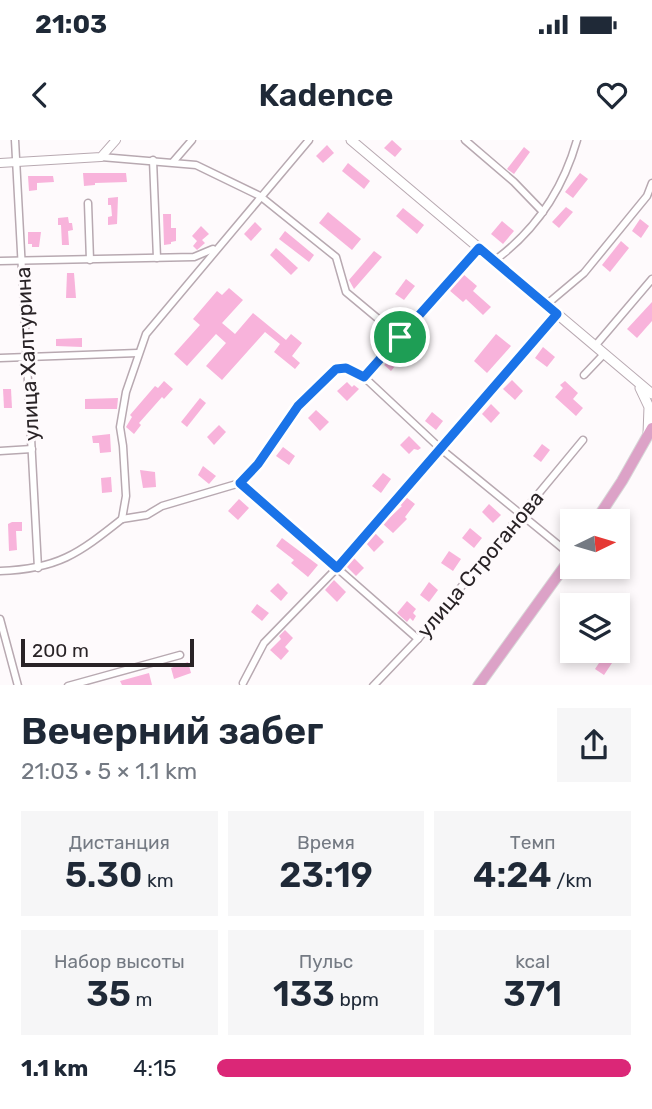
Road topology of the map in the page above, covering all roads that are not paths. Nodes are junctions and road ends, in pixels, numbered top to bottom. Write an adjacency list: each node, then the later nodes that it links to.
1 (15, 140): 12 (street, улица Халтурина)
2 (116, 140): 8 (street)
3 (192, 140): 10 (street)
4 (309, 140): 14 (street)
5 (351, 140): 18 (main road)
6 (465, 140): 16 (street)
7 (577, 140): 16 (street)
8 (101, 157): 9 (street); 12 (street)
9 (153, 160): 10 (street); 19 (street)
10 (173, 162): 14 (street)
11 (0, 163): 12 (street)
12 (16, 163): 22 (street, улица Халтурина)
13 (652, 183): 25 (street)
14 (260, 196): 17 (street); 27 (street)
15 (88, 203): 20 (street)
16 (543, 212): 23 (street)
17 (217, 248): 19 (street); 29 (street)
18 (479, 248): 23 (main road); 27 (street)
19 (157, 258): 20 (street)
20 (90, 260): 22 (street)
21 (0, 261): 22 (street)
22 (21, 261): 32 (street, улица Халтурина)
23 (494, 261): 25 (main road)
24 (652, 279): 28 (street)
25 (546, 305): 26 (main road)
26 (557, 314): 28 (main road); 40 (street)
27 (400, 337): 34 (street)
28 (595, 346): 30 (main road)
29 (138, 354): 32 (street); 45 (street)
30 (604, 354): 33 (street); 35 (main road)
31 (0, 358): 32 (street)
32 (25, 358): 39 (street, улица Халтурина)
33 (584, 374)
34 (364, 377): 40 (street); 42 (street)
35 (633, 378): 36 (main road); 37 (main road)
36 (652, 394)
37 (650, 431): 43 (main road)
38 (583, 440): 44 (street, улица Строганова)
39 (32, 449): 41 (street); 47 (street, улица Халтурина)
40 (441, 449): 44 (street); 48 (street)
41 (0, 451)
42 (240, 483): 45 (street); 48 (street)
43 (604, 509)
44 (521, 514): 46 (street); 52 (street, улица Строганова)
45 (122, 519): 47 (street)
46 (560, 546)
47 (38, 568): 49 (street)
48 (337, 568): 52 (street); 54 (street)
49 (0, 571)
50 (560, 572): 58 (main road)
51 (0, 619): 55 (street)
52 (418, 639): 57 (street, улица Строганова)
53 (180, 655): 56 (street)
54 (243, 683)
55 (18, 685)
56 (70, 685)
57 (373, 685)
58 (478, 685)

